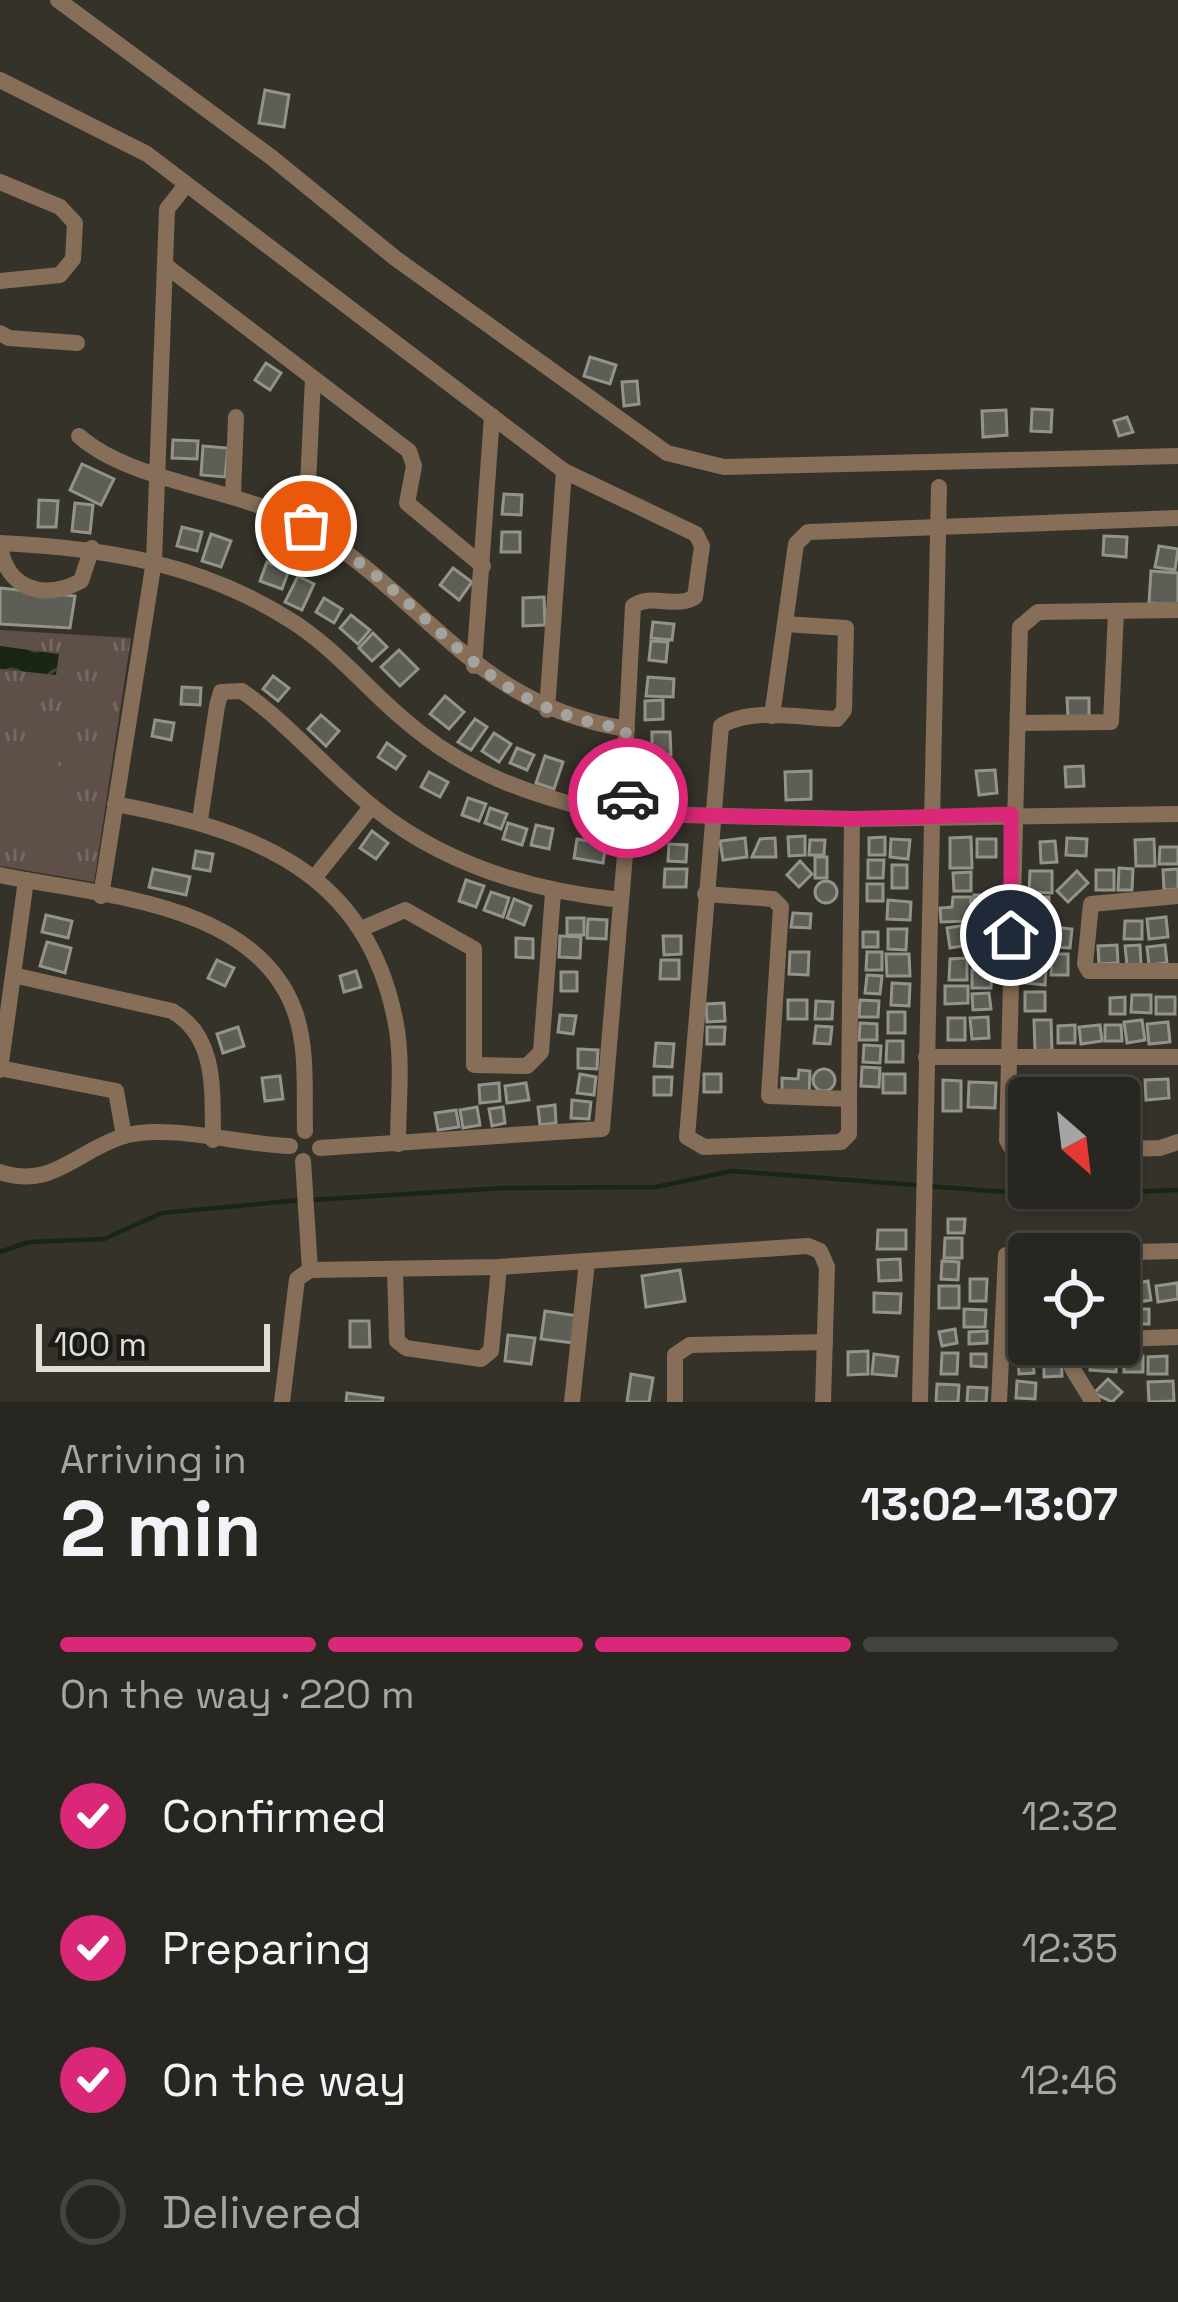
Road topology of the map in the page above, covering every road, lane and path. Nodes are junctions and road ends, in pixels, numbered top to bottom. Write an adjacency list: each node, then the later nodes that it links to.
1 (58, 0): 13 (street)
2 (0, 80): 4 (street)
3 (0, 182): 6 (street)
4 (186, 185): 5 (street); 10 (street)
5 (165, 265): 9 (street); 15 (street)
6 (0, 281)
7 (0, 333): 8 (street)
8 (76, 343)
9 (313, 378): 19 (street); 24 (street)
10 (492, 416): 14 (street); 24 (street)
11 (236, 417): 17 (street)
12 (79, 436): 15 (street)
13 (1178, 456)
14 (564, 471): 29 (street); 32 (street)
15 (157, 472): 17 (street); 23 (street)
16 (939, 487): 20 (street)
17 (233, 495): 19 (street)
18 (1178, 518): 20 (street)
19 (306, 526): 28 (street)
20 (935, 531): 27 (street); 40 (street)
21 (0, 544): 22 (street); 22 (street)
22 (92, 548): 23 (street)
23 (154, 561): 34 (street); 36 (street)
24 (482, 566): 28 (street)
25 (1178, 610): 26 (street)
26 (1117, 612): 31 (street); 31 (street)
27 (785, 624): 30 (street); 30 (street)
28 (475, 666): 29 (street)
29 (548, 710): 32 (street)
30 (772, 716): 41 (street)
31 (1019, 723): 38 (street)
32 (626, 729): 33 (street)
33 (623, 797): 36 (street); 37 (street)
34 (116, 804): 43 (street); 50 (street)
35 (372, 806): 43 (street); 46 (street); 48 (street)
36 (607, 813): 44 (street)
37 (642, 814): 41 (street); 44 (street)
38 (1011, 814): 39 (street); 40 (street); 57 (street)
39 (1178, 814)
40 (931, 817): 42 (street); 56 (street)
41 (715, 818): 42 (street); 49 (street)
42 (852, 819): 61 (street)
43 (200, 820): 46 (street)
44 (628, 831): 52 (street)
45 (0, 875): 47 (street)
46 (315, 877): 53 (street)
47 (26, 880): 50 (street); 55 (street)
48 (553, 893): 52 (street); 53 (street)
49 (705, 894): 61 (street); 61 (street)
50 (101, 896): 62 (street)
51 (1178, 896): 54 (street)
52 (621, 900): 66 (street)
53 (361, 928): 66 (street)
54 (1178, 970)
55 (13, 975): 59 (street); 64 (street)
56 (926, 1057): 57 (street); 85 (street)
57 (1011, 1057): 58 (street); 60 (street)
58 (1178, 1057)
59 (0, 1069): 63 (street)
60 (1010, 1077)
61 (849, 1099)
62 (305, 1131): 67 (street); 69 (street)
63 (124, 1136): 64 (street); 71 (street)
64 (214, 1140): 67 (street)
65 (1178, 1142): 68 (street)
66 (398, 1144): 69 (street)
67 (290, 1146): 70 (street)
68 (1140, 1147)
69 (320, 1148): 70 (street)
70 (304, 1169): 75 (street)
71 (0, 1172)
72 (1178, 1251): 86 (street)
73 (587, 1262): 74 (street); 79 (street); 82 (street)
74 (499, 1268): 76 (street); 76 (street)
75 (310, 1270): 76 (street); 81 (street)
76 (395, 1270)
77 (1178, 1337): 78 (street)
78 (1140, 1338)
79 (825, 1342): 83 (street); 84 (street)
80 (1073, 1365): 87 (street)
81 (283, 1402)
82 (572, 1402)
83 (675, 1402)
84 (823, 1402)
85 (920, 1402)
86 (999, 1402)
87 (1093, 1402)

